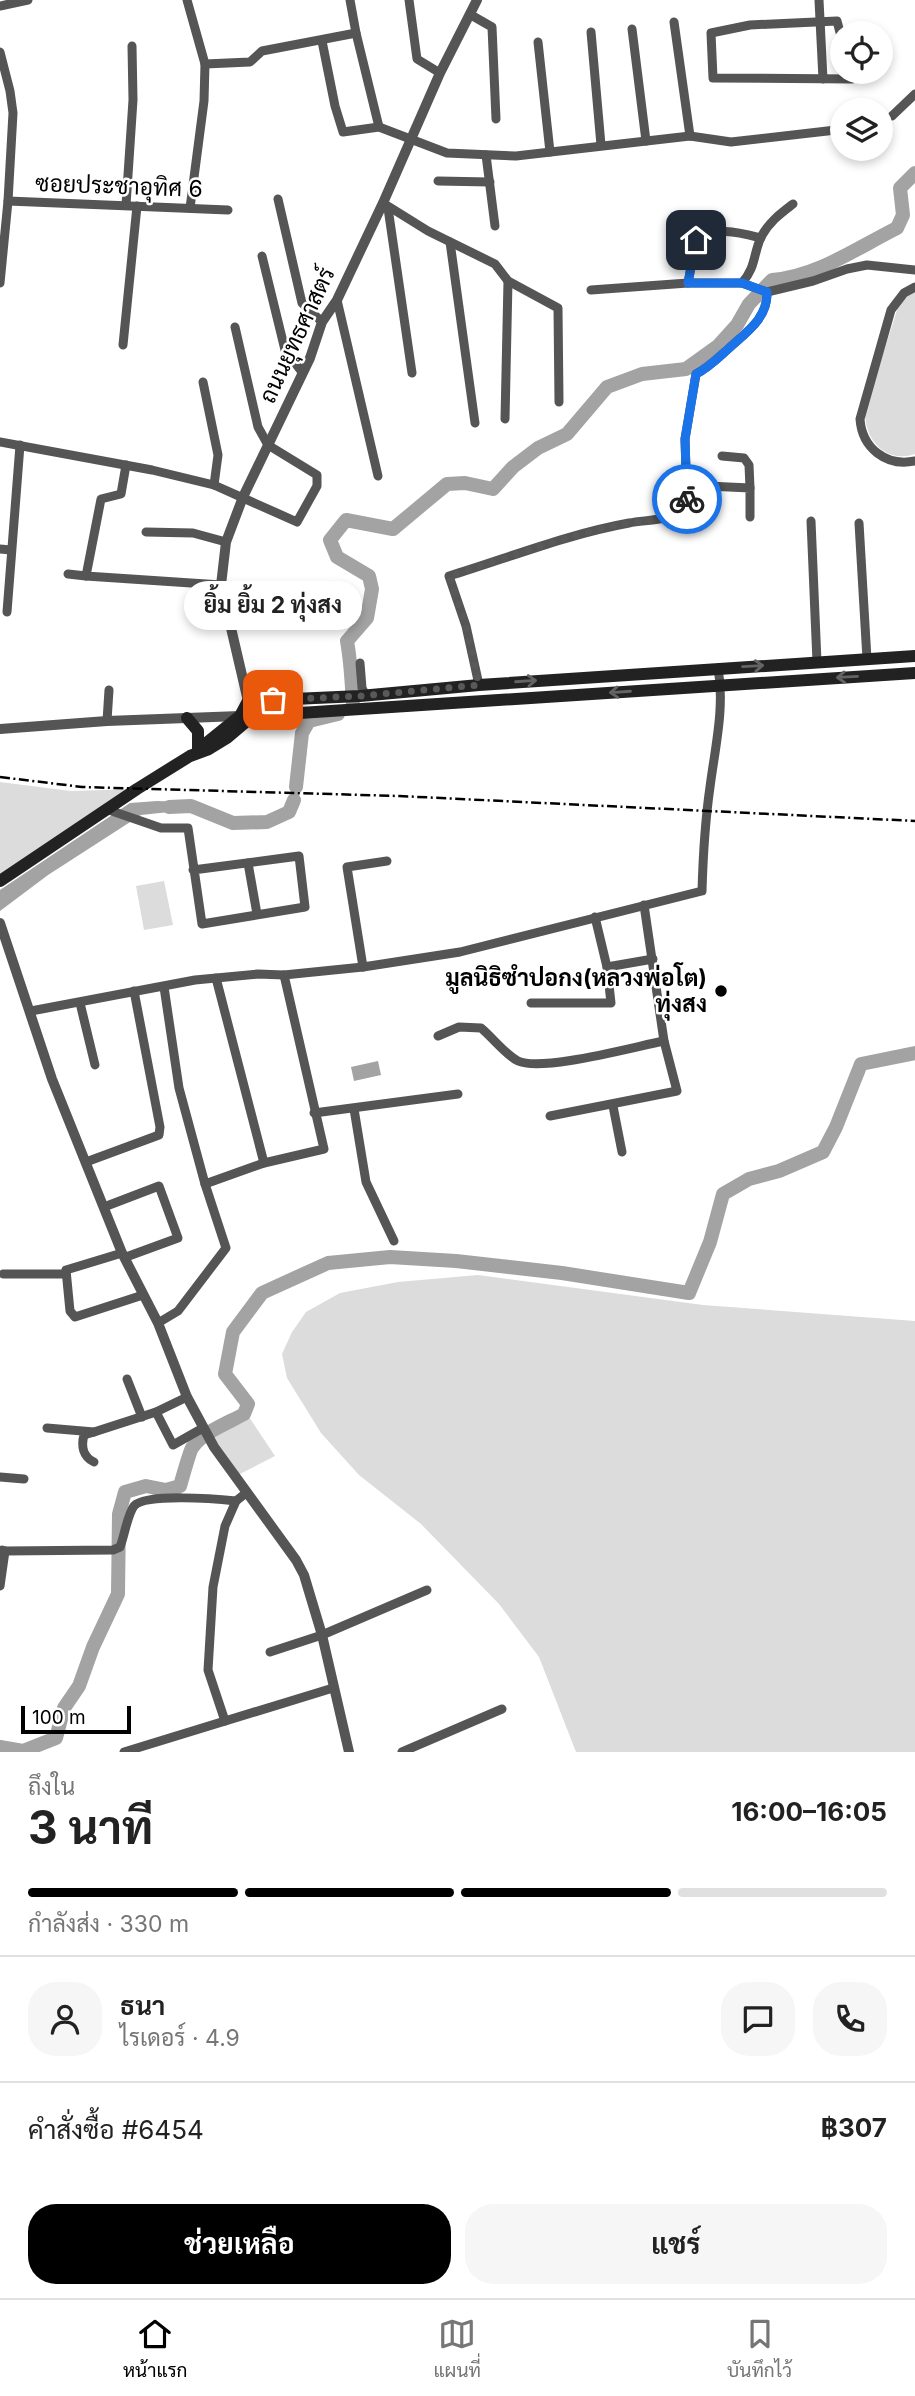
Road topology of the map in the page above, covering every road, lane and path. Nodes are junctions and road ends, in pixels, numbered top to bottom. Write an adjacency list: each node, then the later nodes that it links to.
1 (28, 0): 7 (street)
2 (187, 0): 19 (street)
3 (350, 0): 14 (street)
4 (408, 0): 20 (street)
5 (477, 0): 8 (street, ถนนยุทธศาสตร์)
6 (819, 0): 9 (street)
7 (0, 6)
8 (471, 15): 20 (street, ถนนยุทธศาสตร์); 28 (street)
9 (821, 21): 10 (street); 22 (street); 22 (street)
10 (830, 21)
11 (674, 22): 31 (street)
12 (632, 29): 33 (street)
13 (590, 32): 34 (street)
14 (356, 33): 15 (street); 29 (street)
15 (323, 41): 19 (street); 29 (street)
16 (538, 42): 35 (street)
17 (132, 46): 42 (street)
18 (0, 52): 21 (street)
19 (205, 64): 45 (street)
20 (440, 73): 32 (street, ถนนยุทธศาสตร์)
21 (3, 75): 25 (street)
22 (824, 79): 23 (street)
23 (830, 79)
24 (915, 94): 26 (street)
25 (13, 113): 27 (street); 40 (street)
26 (893, 115)
27 (0, 118)
28 (496, 119)
29 (379, 127): 32 (street)
30 (830, 131): 31 (street)
31 (690, 136): 33 (street)
32 (412, 139): 36 (street); 44 (street, ถนนยุทธศาสตร์)
33 (646, 141): 34 (street)
34 (601, 145): 35 (street)
35 (550, 152): 36 (street)
36 (486, 155): 38 (street)
37 (438, 181): 38 (street)
38 (489, 182): 47 (street)
39 (278, 199): 60 (street)
40 (8, 201): 42 (street, ซอยประชาอุทิศ 6); 53 (street)
41 (793, 204): 48 (street)
42 (126, 205): 43 (street, ซอยประชาอุทิศ 6)
43 (137, 206): 45 (street, ซอยประชาอุทิศ 6); 62 (street)
44 (385, 206): 49 (street); 59 (street, ถนนยุทธศาสตร์); 64 (street)
45 (190, 208): 46 (street, ซอยประชาอุทิศ 6)
46 (228, 210)
47 (495, 226)
48 (761, 238): 54 (street); 55 (street)
49 (450, 242): 52 (street); 68 (street)
50 (262, 256): 63 (street)
51 (915, 270): 58 (street)
52 (508, 281): 66 (street); 67 (street)
53 (0, 283)
54 (688, 283): 55 (street); 57 (street)
55 (742, 283): 58 (street)
56 (915, 287): 73 (street)
57 (591, 290)
58 (764, 290): 77 (street)
59 (337, 300): 60 (street, ถนนยุทธศาสตร์); 75 (street)
60 (322, 322): 63 (street, ถนนยุทธศาสตร์)
61 (235, 327): 71 (street)
62 (123, 345)
63 (302, 372): 71 (street, ถนนยุทธศาสตร์)
64 (412, 373)
65 (203, 382): 76 (street)
66 (559, 402)
67 (505, 419)
68 (475, 423)
69 (0, 442): 70 (street)
70 (20, 445): 74 (street); 86 (street)
71 (268, 445): 79 (street, ถนนยุทธศาสตร์); 79 (street)
72 (722, 456): 78 (street)
73 (915, 460)
74 (126, 465): 76 (street); 88 (street)
75 (378, 477)
76 (214, 485): 79 (street)
77 (686, 485): 78 (street); 97 (street)
78 (750, 488): 80 (street)
79 (243, 497): 84 (street, ถนนยุทธศาสตร์)
80 (750, 517)
81 (811, 521): 93 (street)
82 (859, 523): 92 (street)
83 (146, 531): 84 (street)
84 (226, 542): 89 (street, ถนนยุทธศาสตร์)
85 (0, 549): 86 (street)
86 (11, 550): 90 (street)
87 (68, 574): 88 (street)
88 (86, 576): 89 (street)
89 (221, 584): 101 (street, ถนนยุทธศาสตร์)
90 (7, 612)
91 (915, 656): 92 (main road)
92 (867, 659): 93 (main road)
93 (817, 662): 95 (main road, one-way to 93)
94 (360, 663): 100 (street)
95 (718, 668): 97 (main road, one-way to 95); 98 (street)
96 (915, 673): 98 (main road, one-way to 98)
97 (479, 685): 100 (main road)
98 (721, 685): 100 (main road, one-way to 100); 115 (street)
99 (108, 690): 106 (street)
100 (362, 700): 102 (main road)
101 (248, 701): 102 (main road); 104 (main road)
102 (321, 705): 103 (main road)
103 (279, 714): 104 (main road); 108 (main road)
104 (246, 716): 105 (street); 108 (main road); 109 (main road)
105 (187, 718): 106 (street); 109 (main road)
106 (107, 721): 107 (street)
107 (0, 729)
108 (234, 732): 109 (main road)
109 (194, 753): 110 (main road)
110 (108, 810): 113 (street); 114 (main road)
111 (387, 861): 120 (street)
112 (248, 863): 113 (street); 116 (street); 116 (street)
113 (193, 870): 116 (street)
114 (0, 881)
115 (645, 905): 117 (street); 119 (street)
116 (257, 915)
117 (595, 917): 120 (street); 121 (street)
118 (0, 923): 128 (street)
119 (653, 959): 121 (street); 130 (street)
120 (363, 967): 122 (street)
121 (607, 967): 127 (street)
122 (284, 975): 123 (street); 135 (street)
123 (216, 978): 124 (street); 139 (street)
124 (164, 986): 125 (street); 140 (street)
125 (134, 991): 126 (street); 138 (street)
126 (80, 1003): 128 (street); 131 (street)
127 (531, 1003)
128 (31, 1011): 138 (street)
129 (438, 1036): 130 (street)
130 (664, 1041): 133 (street)
131 (95, 1065)
132 (458, 1094): 134 (street)
133 (612, 1106): 136 (street); 137 (street)
134 (354, 1109): 135 (street); 142 (street)
135 (314, 1113): 139 (street)
136 (550, 1116)
137 (622, 1152)
138 (86, 1163): 141 (street)
139 (264, 1163): 140 (street)
140 (205, 1184): 147 (street)
141 (104, 1207): 143 (street); 143 (street)
142 (394, 1241)
143 (124, 1255): 145 (street); 146 (street)
144 (3, 1274): 145 (street)
145 (66, 1274): 146 (street)
146 (143, 1295): 147 (street)
147 (158, 1323): 149 (street)
148 (127, 1379): 151 (street)
149 (187, 1397): 150 (street); 153 (street)
150 (156, 1412): 151 (street); 153 (street)
151 (142, 1417): 154 (street)
152 (47, 1428): 154 (street)
153 (204, 1429): 158 (street)
154 (94, 1432): 155 (street)
155 (94, 1462)
156 (0, 1477): 157 (street)
157 (24, 1479)
158 (246, 1493): 159 (street); 163 (street)
159 (236, 1501): 160 (street); 167 (street)
160 (2, 1550): 161 (street)
161 (0, 1586)
162 (427, 1590): 163 (street)
163 (322, 1635): 164 (street); 165 (street)
164 (270, 1651)
165 (333, 1688): 167 (street); 169 (street)
166 (502, 1709): 170 (street)
167 (225, 1721): 168 (street)
168 (124, 1752)
169 (349, 1752)
170 (402, 1752)

